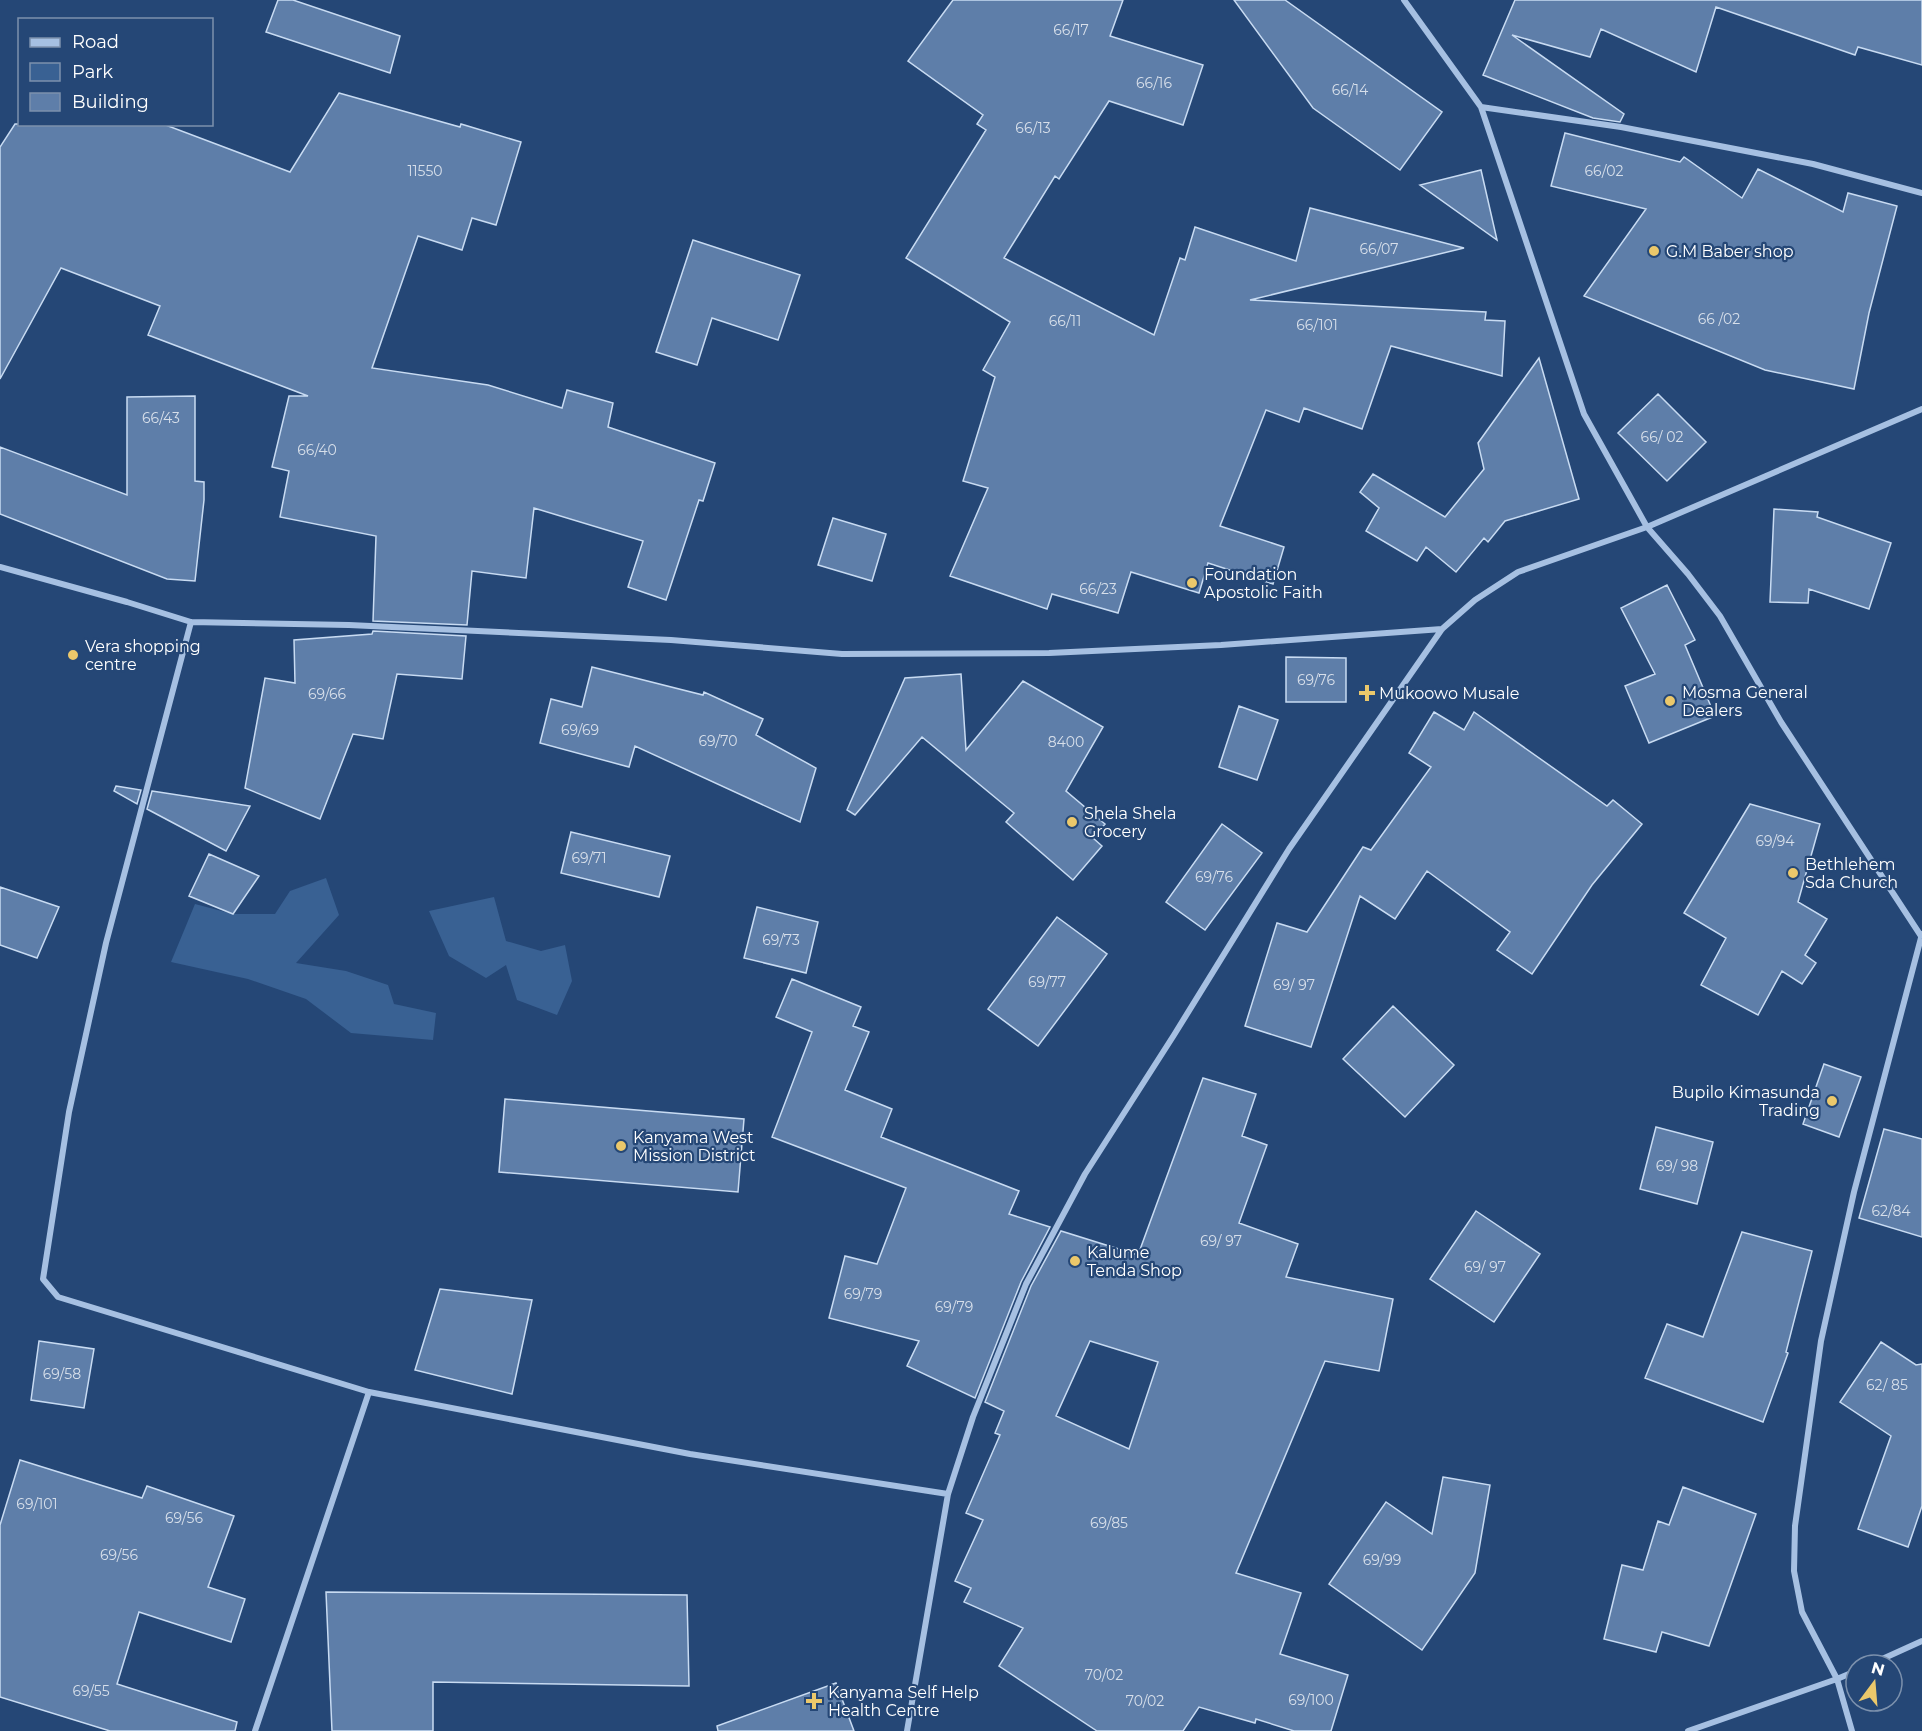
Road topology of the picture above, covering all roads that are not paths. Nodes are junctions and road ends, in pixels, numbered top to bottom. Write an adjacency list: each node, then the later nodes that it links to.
1 (1404, 0): 2 (street)
2 (1481, 107): 3 (street); 5 (street)
3 (1922, 193)
4 (1922, 408): 5 (street)
5 (1647, 527): 8 (street); 9 (street)
6 (0, 567): 7 (street)
7 (191, 622): 8 (street); 10 (street)
8 (1442, 630): 11 (street)
9 (1922, 935): 15 (street)
10 (369, 1392): 11 (street); 16 (street)
11 (948, 1494): 17 (street)
12 (1922, 1641): 13 (street)
13 (1896, 1653)
14 (1844, 1676): 15 (street)
15 (1837, 1679): 18 (street); 19 (street)
16 (255, 1731)
17 (907, 1731)
18 (1688, 1731)
19 (1852, 1731)

